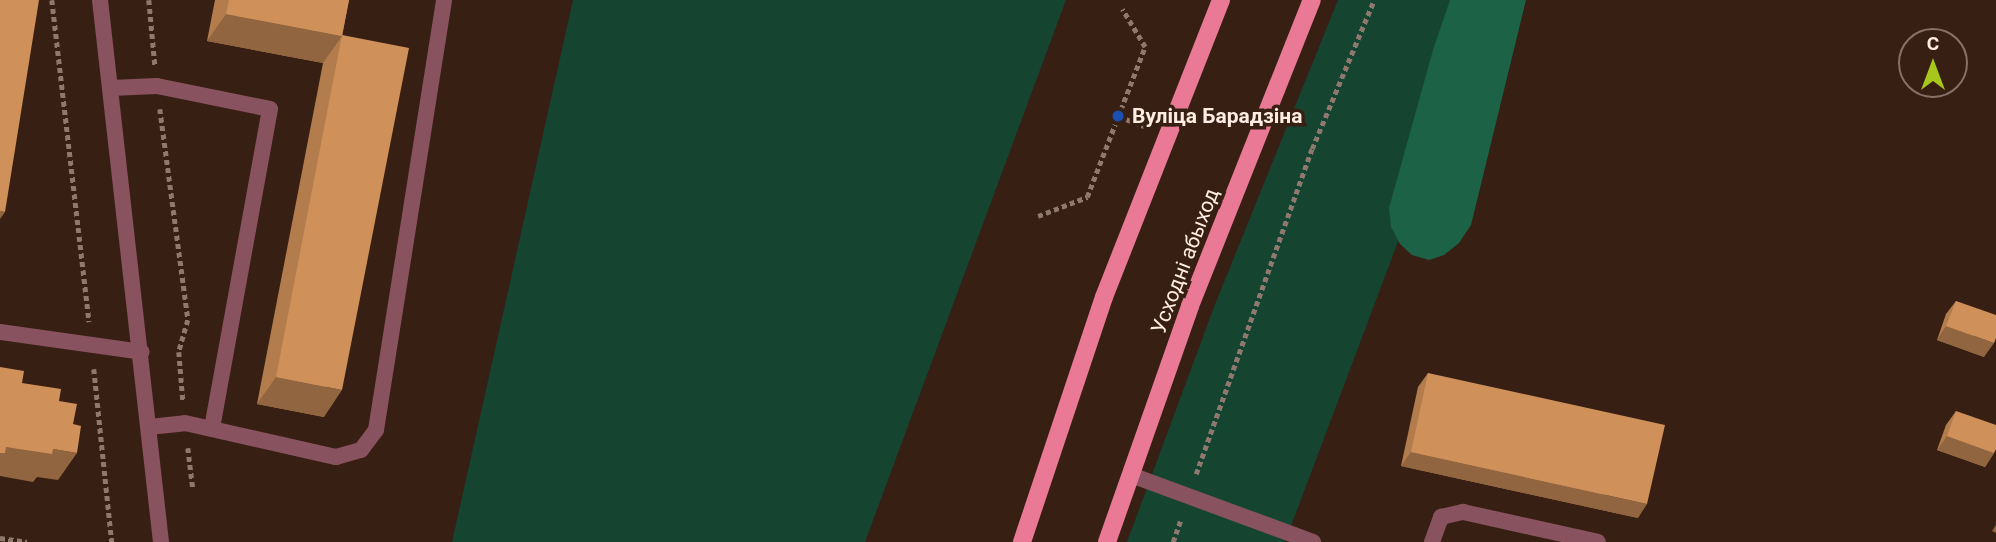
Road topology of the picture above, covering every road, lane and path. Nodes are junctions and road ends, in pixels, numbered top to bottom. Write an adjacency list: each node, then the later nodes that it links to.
1 (52, 0): 13 (path)
2 (100, 0): 10 (lane)
3 (149, 0): 9 (path)
4 (444, 0): 17 (lane)
5 (1222, 0): 25 (main road)
6 (1312, 0): 18 (main road, Усходні абыход)
7 (1374, 0): 20 (path)
8 (1122, 9): 11 (path)
9 (157, 86): 10 (lane); 15 (path); 17 (lane)
10 (110, 88): 14 (lane)
11 (1038, 216)
12 (0, 332): 13 (lane)
13 (92, 344): 14 (lane); 23 (path)
14 (142, 352): 16 (lane)
15 (185, 423): 16 (lane); 17 (lane); 19 (path)
16 (149, 427): 24 (lane)
17 (212, 429)
18 (1131, 475): 20 (lane); 26 (main road, Усходні абыход)
19 (193, 489)
20 (1189, 496): 27 (path); 28 (lane)
21 (0, 538): 22 (path)
22 (27, 542)
23 (112, 542)
24 (161, 542)
25 (1022, 542)
26 (1107, 542)
27 (1173, 542)
28 (1313, 542)
29 (1432, 542): 30 (lane)
30 (1598, 542)

